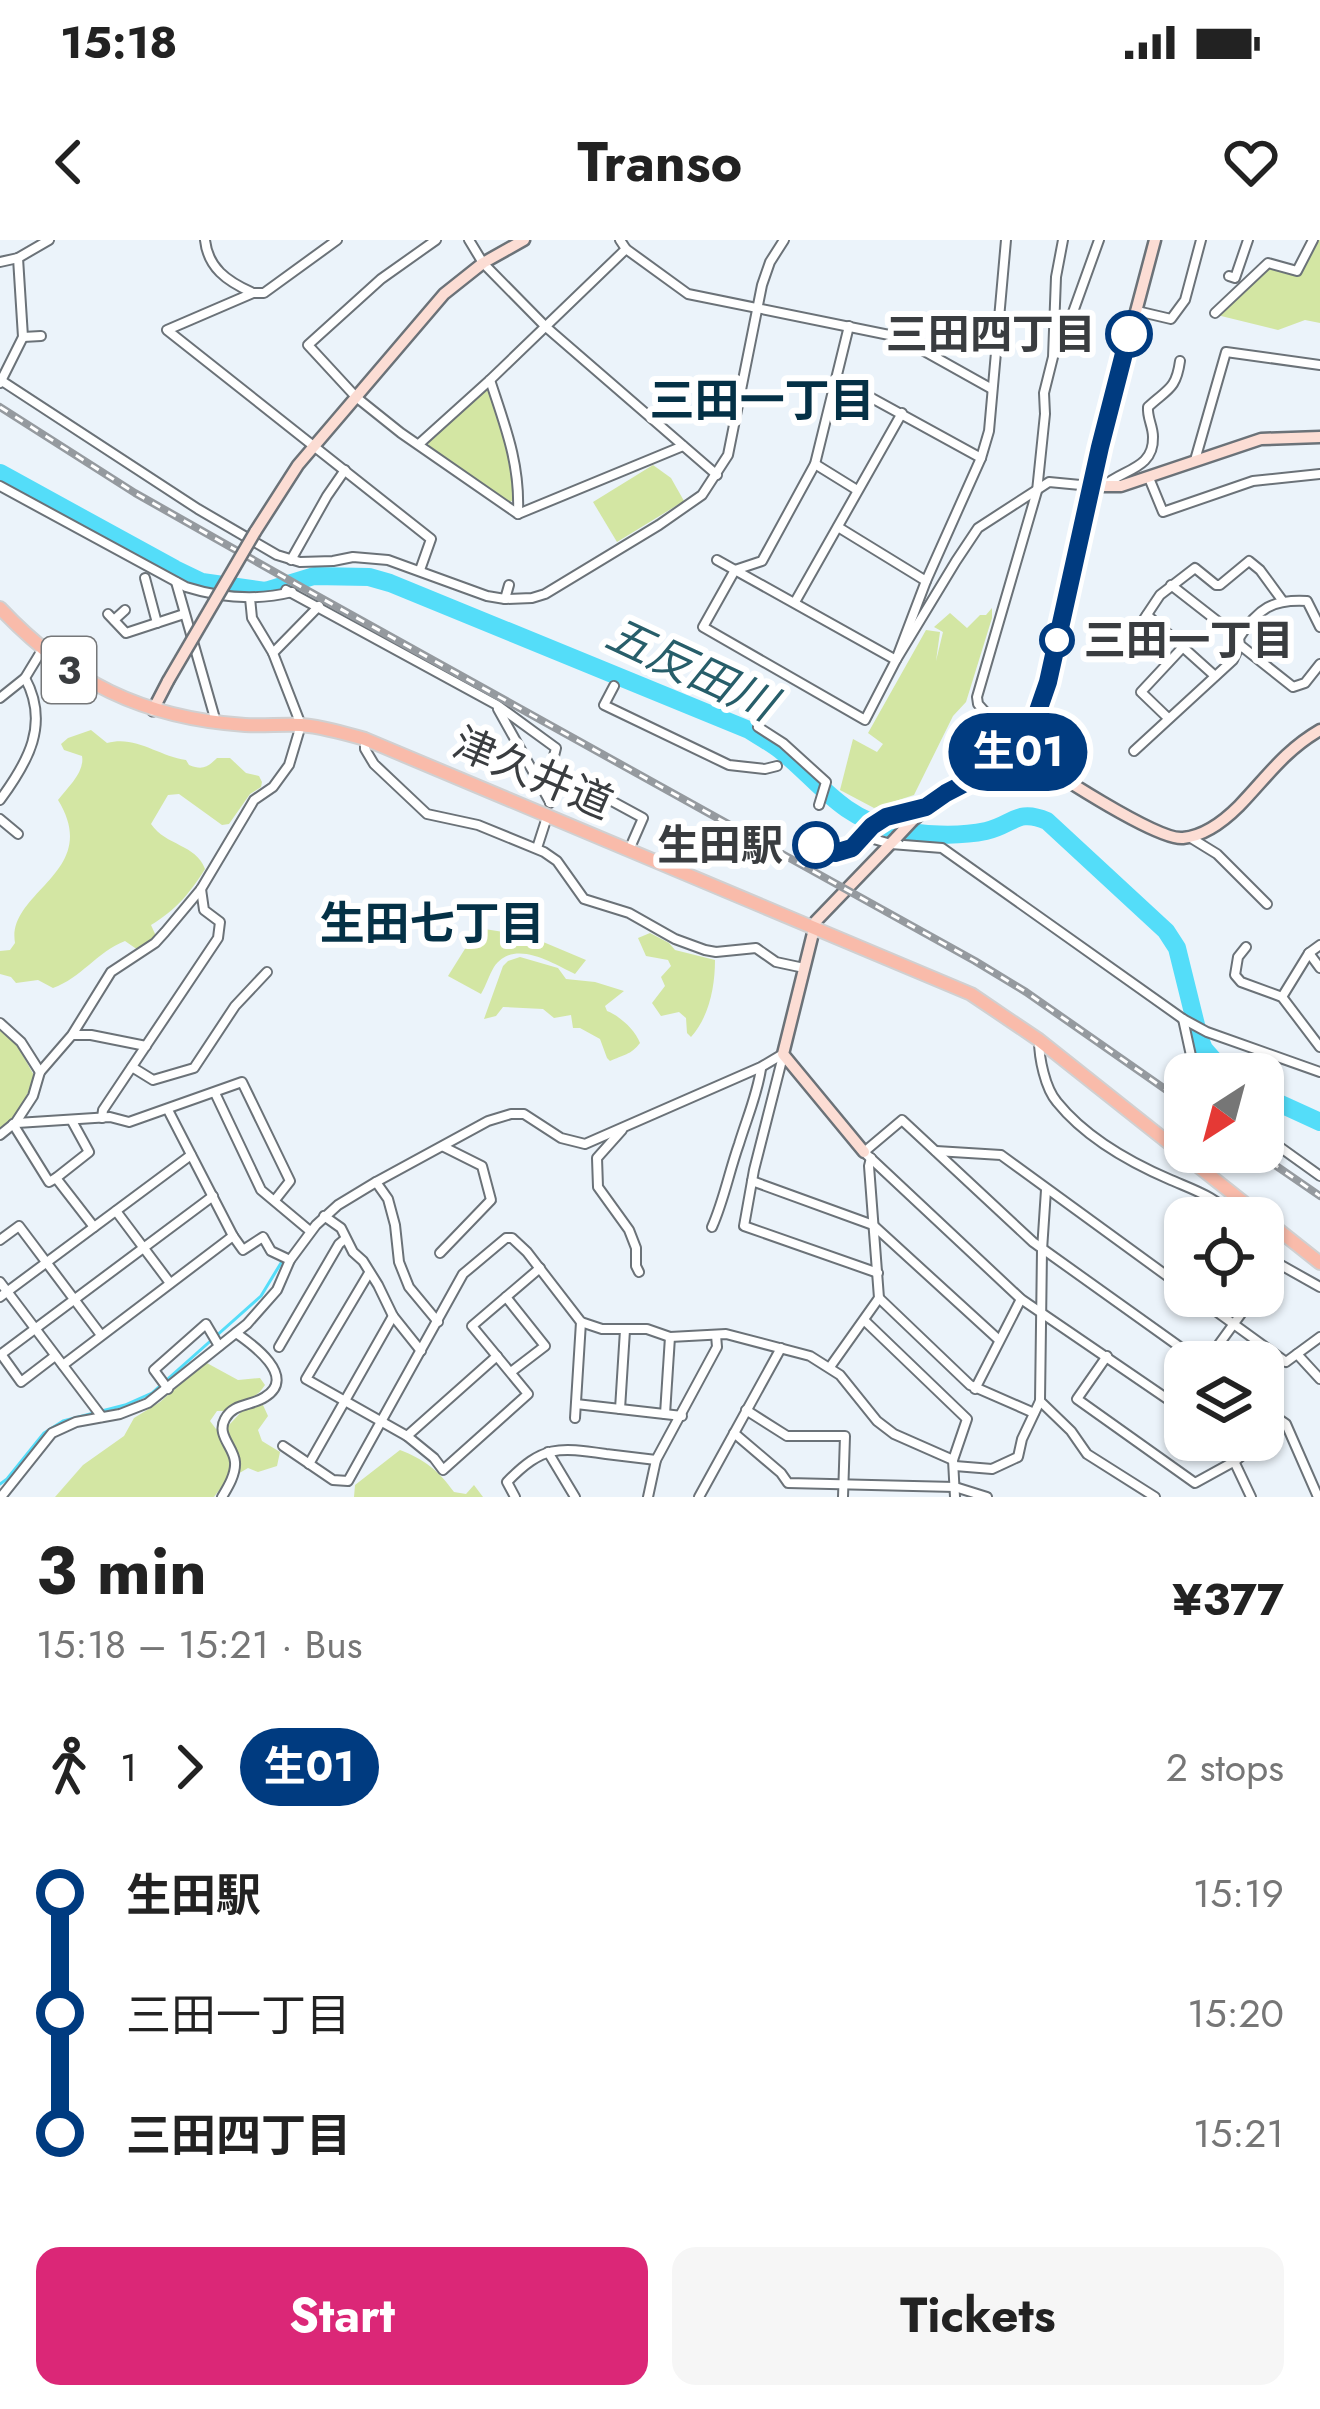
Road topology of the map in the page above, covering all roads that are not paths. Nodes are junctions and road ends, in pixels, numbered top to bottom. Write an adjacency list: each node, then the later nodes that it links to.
1 (50, 240): 16 (street)
2 (205, 240): 20 (street)
3 (337, 240): 20 (street)
4 (436, 240): 36 (street)
5 (469, 240): 18 (street)
6 (524, 240): 18 (street)
7 (784, 240): 21 (street)
8 (1006, 240): 35 (street)
9 (1063, 240): 28 (street)
10 (1099, 240): 28 (street)
11 (1155, 240): 22 (street)
12 (1201, 240): 22 (street)
13 (1248, 240): 19 (street)
14 (1313, 240): 23 (street)
15 (622, 244): 21 (street); 25 (street)
16 (18, 258): 17 (street); 27 (street)
17 (0, 262)
18 (483, 262): 25 (street); 36 (street)
19 (1229, 276)
20 (253, 293): 40 (street)
21 (758, 309): 24 (street); 47 (street)
22 (1135, 310): 50 (street)
23 (1215, 313)
24 (849, 326): 34 (street); 35 (street)
25 (546, 327): 32 (street); 41 (street)
26 (41, 336): 27 (street)
27 (22, 337): 30 (street)
28 (1053, 357): 52 (street)
29 (1180, 361): 50 (street)
30 (4, 363): 33 (street)
31 (1320, 365): 43 (street)
32 (490, 380): 39 (street); 53 (street)
33 (1, 382): 55 (street)
34 (833, 389): 37 (street); 44 (street)
35 (992, 389): 42 (street)
36 (356, 397): 39 (street); 40 (street)
37 (902, 413): 42 (street); 51 (street)
38 (1320, 436): 43 (street)
39 (419, 444): 53 (street)
40 (314, 446): 45 (street); 87 (street, bridge)
41 (683, 446): 47 (street); 53 (street)
42 (981, 458): 60 (street)
43 (1195, 460): 48 (street)
44 (815, 464): 51 (street); 58 (street)
45 (345, 470): 55 (street); 57 (street)
46 (1320, 474): 48 (street)
47 (717, 475): 65 (street)
48 (1149, 478): 50 (street)
49 (0, 486): 61 (street)
50 (1097, 487): 52 (street); 94 (street)
51 (857, 490): 54 (street)
52 (1036, 491): 80 (street); 94 (street)
53 (518, 514)
54 (838, 527): 60 (street); 67 (street)
55 (291, 560): 57 (street)
56 (716, 560): 58 (street)
57 (420, 570): 65 (street)
58 (735, 570): 67 (street); 80 (street)
59 (145, 578): 73 (street)
60 (926, 580): 80 (street)
61 (176, 581): 64 (street); 71 (street)
62 (509, 584): 65 (street)
63 (1171, 585): 66 (street); 72 (street); 76 (street)
64 (250, 598): 68 (street); 79 (street)
65 (505, 599)
66 (1282, 600): 74 (street); 76 (street)
67 (795, 602): 80 (street)
68 (319, 606): 79 (street); 86 (street)
69 (0, 608): 78 (main road, 津久井道 / 3)
70 (125, 610): 73 (street)
71 (184, 614): 73 (street); 89 (street)
72 (1148, 615): 75 (street); 77 (street)
73 (157, 623)
74 (1320, 627)
75 (1138, 628)
76 (1240, 642): 81 (street); 82 (street)
77 (1183, 647): 82 (street); 88 (street)
78 (42, 650): 83 (street); 87 (main road, 津久井道 / 3)
79 (273, 653): 90 (street)
80 (896, 660)
81 (1320, 664)
82 (1215, 676): 88 (street)
83 (25, 678): 85 (street); 98 (street)
84 (614, 686): 96 (street)
85 (0, 698)
86 (496, 705): 97 (street); 101 (street)
87 (153, 710): 89 (main road, 津久井道 / 3)
88 (1168, 718): 95 (street)
89 (216, 722): 90 (main road, 津久井道 / 3)
90 (301, 725): 93 (main road, 津久井道 / 3); 108 (street)
91 (758, 727): 99 (street)
92 (1320, 730): 104 (street)
93 (365, 739): 101 (main road, 津久井道 / 3); 106 (street)
94 (1021, 750): 100 (street); 104 (street)
95 (1134, 751)
96 (776, 766)
97 (575, 782): 101 (street); 107 (street)
98 (0, 800)
99 (819, 804)
100 (926, 807): 105 (street, bridge); 105 (street)
101 (549, 808): 106 (street); 107 (main road, 津久井道 / 3)
102 (0, 819): 103 (street)
103 (18, 834)
104 (1190, 837): 109 (street)
105 (894, 841): 110 (street); 118 (street)
106 (537, 848): 114 (street)
107 (629, 850): 110 (main road, 津久井道 / 3)
108 (201, 889): 120 (street); 122 (street)
109 (1267, 904)
110 (814, 926): 114 (street); 121 (main road, 津久井道 / 3)
111 (1320, 945): 113 (street)
112 (1246, 947): 117 (street)
113 (1309, 953): 115 (street); 117 (street)
114 (804, 968): 125 (street)
115 (1320, 968)
116 (267, 972): 126 (street)
117 (1282, 997): 123 (street)
118 (1186, 1021): 124 (street); 129 (street)
119 (0, 1022): 128 (street)
120 (72, 1035): 122 (street); 128 (street)
121 (1039, 1040): 148 (street); 164 (main road, 津久井道 / 3)
122 (146, 1046): 126 (street)
123 (1320, 1047)
124 (1191, 1053)
125 (783, 1054): 127 (street); 141 (street); 144 (street)
126 (132, 1067): 132 (street)
127 (761, 1067): 135 (street); 154 (street)
128 (40, 1072): 134 (street)
129 (1320, 1072)
130 (215, 1093): 131 (street); 149 (street); 149 (street)
131 (168, 1110): 132 (street); 140 (street)
132 (102, 1118): 133 (street)
133 (72, 1121): 134 (street); 143 (street)
134 (15, 1123): 136 (street); 143 (street)
135 (623, 1129): 137 (street); 167 (street)
136 (0, 1135)
137 (443, 1146): 145 (street); 161 (street)
138 (933, 1150): 141 (street); 146 (street); 160 (street)
139 (1284, 1150): 142 (street)
140 (191, 1155): 147 (street); 150 (street)
141 (868, 1155): 152 (street); 177 (street)
142 (1320, 1176)
143 (56, 1178): 153 (street)
144 (752, 1181): 152 (street); 169 (street)
145 (376, 1182): 151 (street); 184 (street)
146 (1046, 1190): 160 (street); 170 (street)
147 (213, 1196): 156 (street); 159 (street)
148 (1209, 1197)
149 (275, 1200): 155 (street)
150 (116, 1211): 153 (street); 159 (street)
151 (324, 1216): 155 (street); 157 (street)
152 (873, 1225): 169 (street); 194 (street)
153 (94, 1227): 163 (street)
154 (712, 1227)
155 (310, 1232): 162 (street)
156 (233, 1236): 162 (street); 172 (street)
157 (345, 1239): 168 (street); 198 (street)
158 (0, 1240): 163 (street)
159 (144, 1247): 172 (street); 178 (street)
160 (1042, 1250): 179 (street); 195 (street)
161 (440, 1252)
162 (290, 1260): 189 (street)
163 (47, 1262): 174 (street); 178 (street)
164 (1320, 1263)
165 (541, 1268): 175 (street); 184 (street); 185 (street)
166 (1284, 1269): 173 (street)
167 (639, 1272)
168 (369, 1273): 180 (street); 213 (street)
169 (878, 1273): 176 (street)
170 (1164, 1273)
171 (0, 1282): 174 (street)
172 (170, 1283): 190 (street)
173 (1320, 1287)
174 (4, 1294): 187 (street)
175 (506, 1297): 204 (street); 208 (street)
176 (879, 1298): 183 (street); 211 (street)
177 (1021, 1299): 179 (street); 194 (street)
178 (74, 1300): 187 (street); 190 (street)
179 (1041, 1314): 205 (street); 214 (street)
180 (393, 1316): 200 (street); 213 (street)
181 (1226, 1317): 186 (street)
182 (1238, 1317): 186 (street)
183 (865, 1321): 207 (street); 231 (street)
184 (438, 1322): 200 (street)
185 (581, 1322): 188 (street); 215 (street)
186 (1234, 1323): 196 (street); 201 (street)
187 (35, 1329): 202 (street); 203 (street)
188 (625, 1330): 192 (street); 216 (street)
189 (236, 1333): 197 (street); 236 (street)
190 (101, 1335): 206 (street)
191 (716, 1335): 192 (street); 199 (street); 220 (street)
192 (670, 1337): 219 (street)
193 (1320, 1337): 201 (street)
194 (1000, 1340): 211 (street)
195 (1173, 1341)
196 (1220, 1341)
197 (218, 1346): 210 (street); 210 (street)
198 (279, 1347)
199 (781, 1348): 207 (street); 217 (street)
200 (422, 1351): 223 (street)
201 (1297, 1354): 209 (street)
202 (1, 1355): 203 (street)
203 (56, 1356): 206 (street)
204 (497, 1356): 208 (street); 226 (street)
205 (1107, 1356): 212 (street); 230 (street)
206 (64, 1365): 221 (street)
207 (830, 1367): 231 (street)
208 (511, 1372): 226 (street)
209 (1320, 1379)
210 (168, 1389): 221 (street)
211 (975, 1389): 218 (street)
212 (1164, 1396)
213 (344, 1401): 223 (street); 232 (street)
214 (1040, 1401): 218 (street); 243 (street)
215 (576, 1404): 216 (street); 222 (street)
216 (620, 1409): 219 (street)
217 (746, 1410): 225 (street); 233 (street)
218 (1034, 1413): 231 (street)
219 (665, 1414): 220 (street)
220 (682, 1416): 229 (street)
221 (101, 1417): 235 (street)
222 (575, 1418)
223 (380, 1422): 226 (street); 232 (street)
224 (1284, 1423): 245 (street)
225 (734, 1433): 233 (street); 240 (street)
226 (406, 1436)
227 (283, 1446): 232 (street)
228 (548, 1452): 229 (street); 237 (street); 238 (street)
229 (656, 1460): 239 (street)
230 (1235, 1461): 244 (street)
231 (954, 1463): 234 (street)
232 (309, 1464)
233 (843, 1484): 234 (street); 241 (street)
234 (955, 1492): 242 (street)
235 (1, 1497)
236 (222, 1497)
237 (515, 1497)
238 (575, 1497)
239 (648, 1497)
240 (699, 1497)
241 (843, 1497)
242 (987, 1497)
243 (1155, 1497)
244 (1252, 1497)
245 (1318, 1497)

